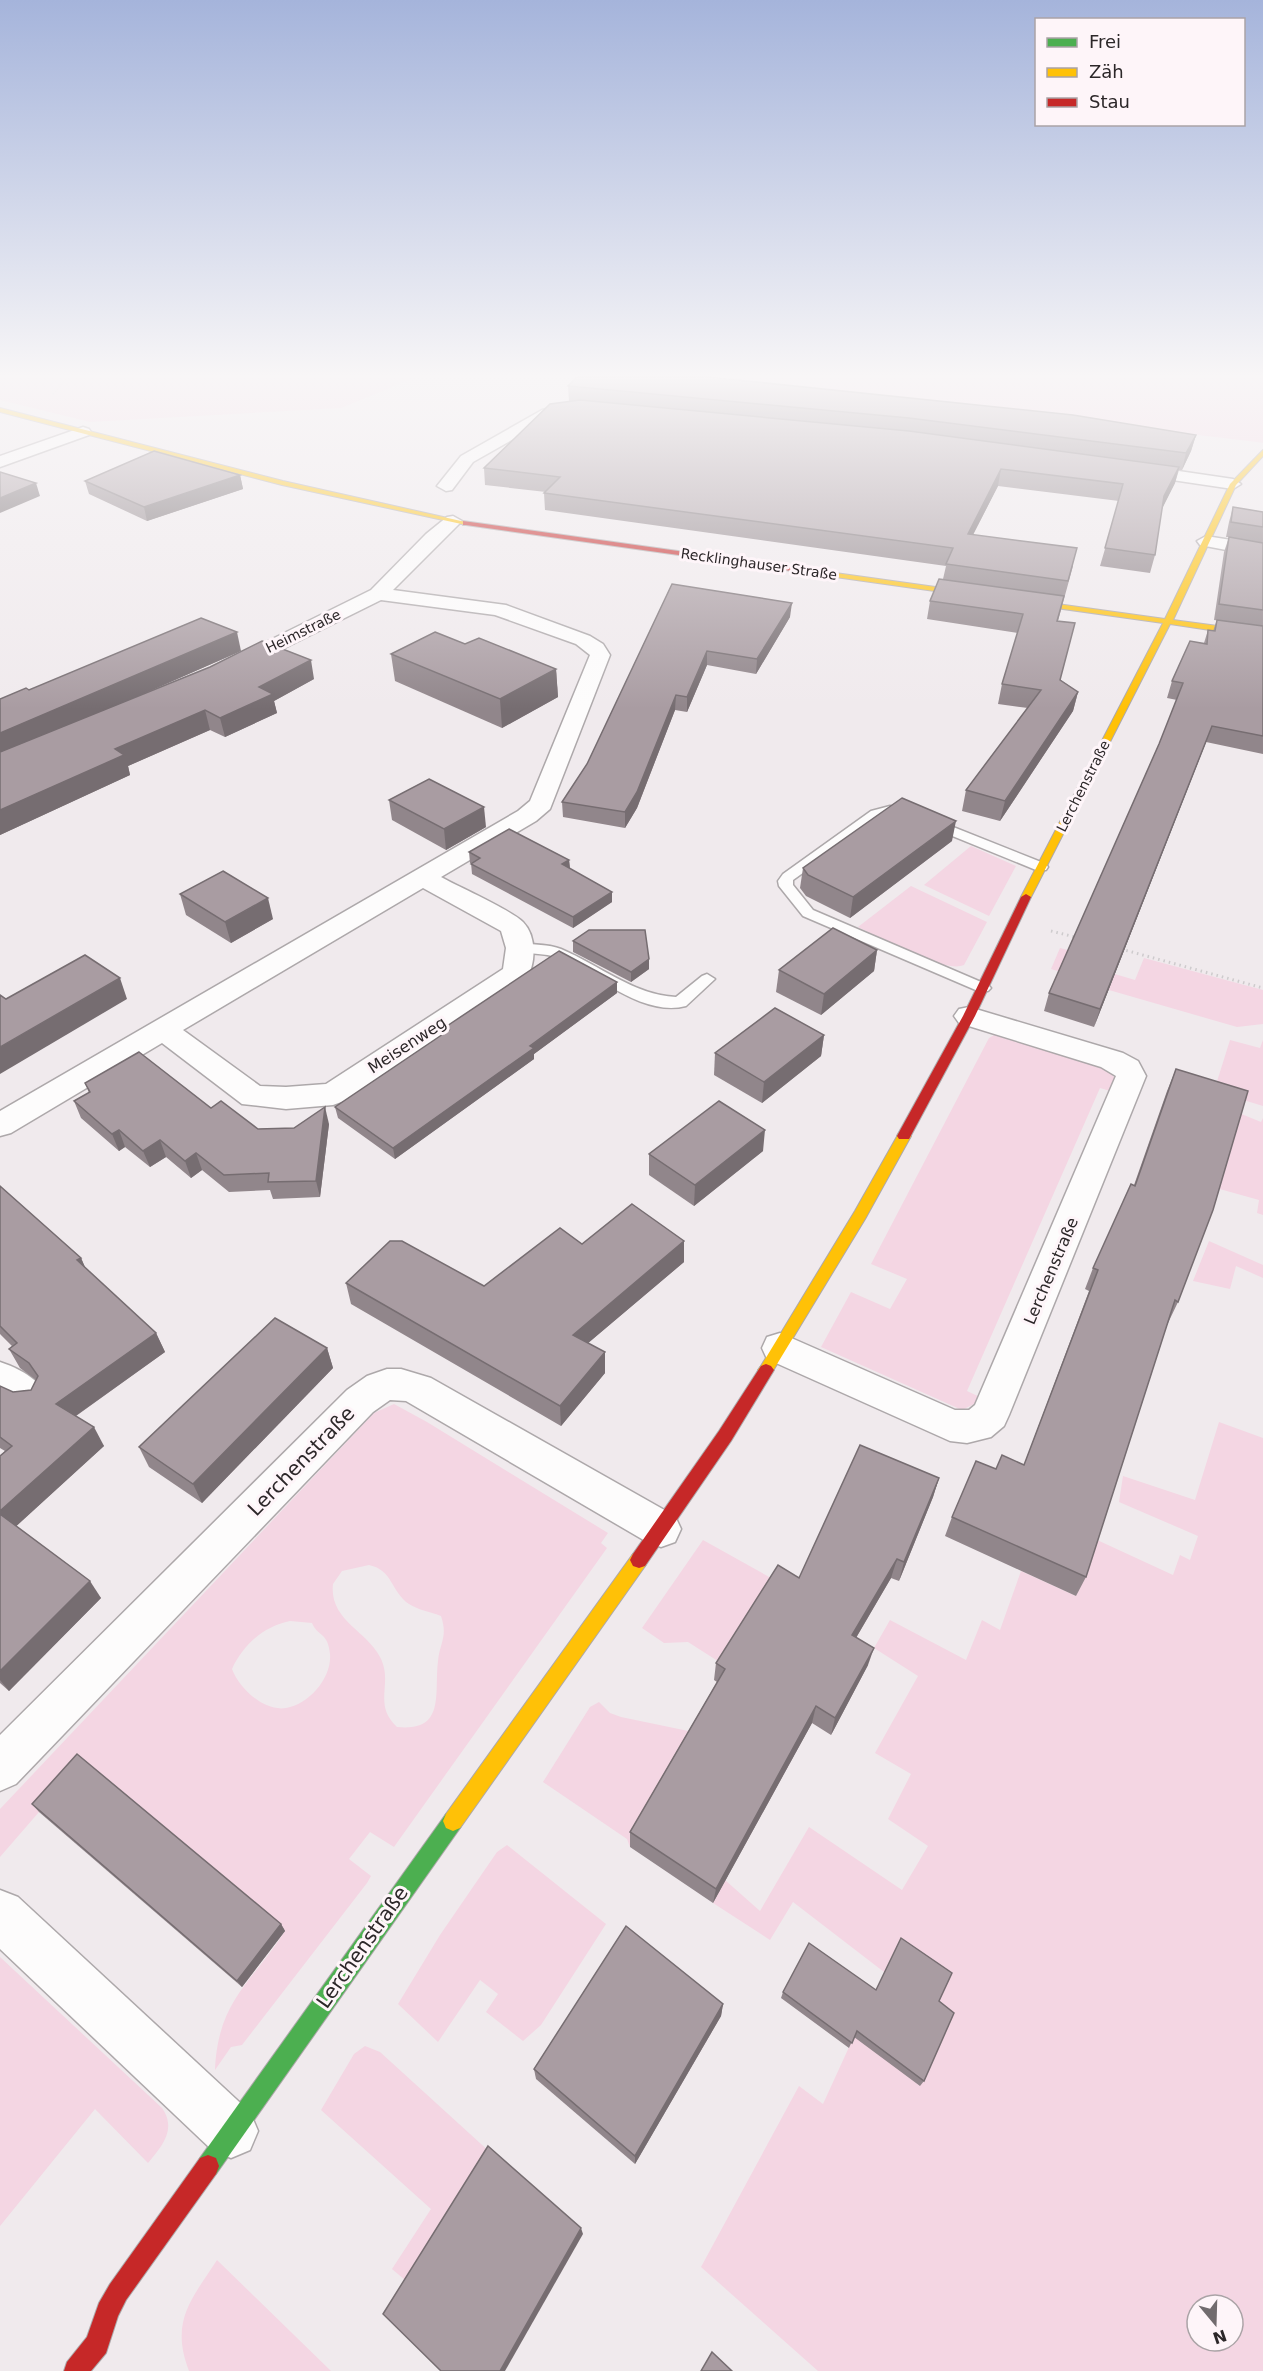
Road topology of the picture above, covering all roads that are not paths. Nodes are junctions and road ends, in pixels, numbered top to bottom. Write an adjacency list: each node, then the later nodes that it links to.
1 (302, 488): 3 (street, Recklinghauser Straße)
2 (1231, 488): 4 (street, Lerchenstraße)
3 (453, 521): 6 (street, Heimstraße); 7 (street, Recklinghauser Straße)
4 (1206, 541): 5 (street); 7 (street, Lerchenstraße)
5 (1263, 551)
6 (378, 594): 9 (street, Heimstraße); 11 (street)
7 (1168, 621): 8 (street, Recklinghauser Straße); 10 (street, Lerchenstraße)
8 (1263, 634)
9 (216, 674)
10 (1041, 867): 14 (street, Lerchenstraße); 14 (lane)
11 (423, 878): 12 (street); 15 (street)
12 (520, 948): 13 (lane); 15 (street, Meisenweg)
13 (707, 980)
14 (976, 1002): 17 (street, Lerchenstraße); 17 (street, Lerchenstraße)
15 (163, 1030): 16 (street)
16 (0, 1125)
17 (780, 1348): 18 (street, Lerchenstraße)
18 (661, 1529): 19 (street, Lerchenstraße); 21 (street, Lerchenstraße)
19 (0, 1768)
20 (0, 1915): 21 (street)
21 (231, 2131): 22 (street, Lerchenstraße)
22 (92, 2362)

